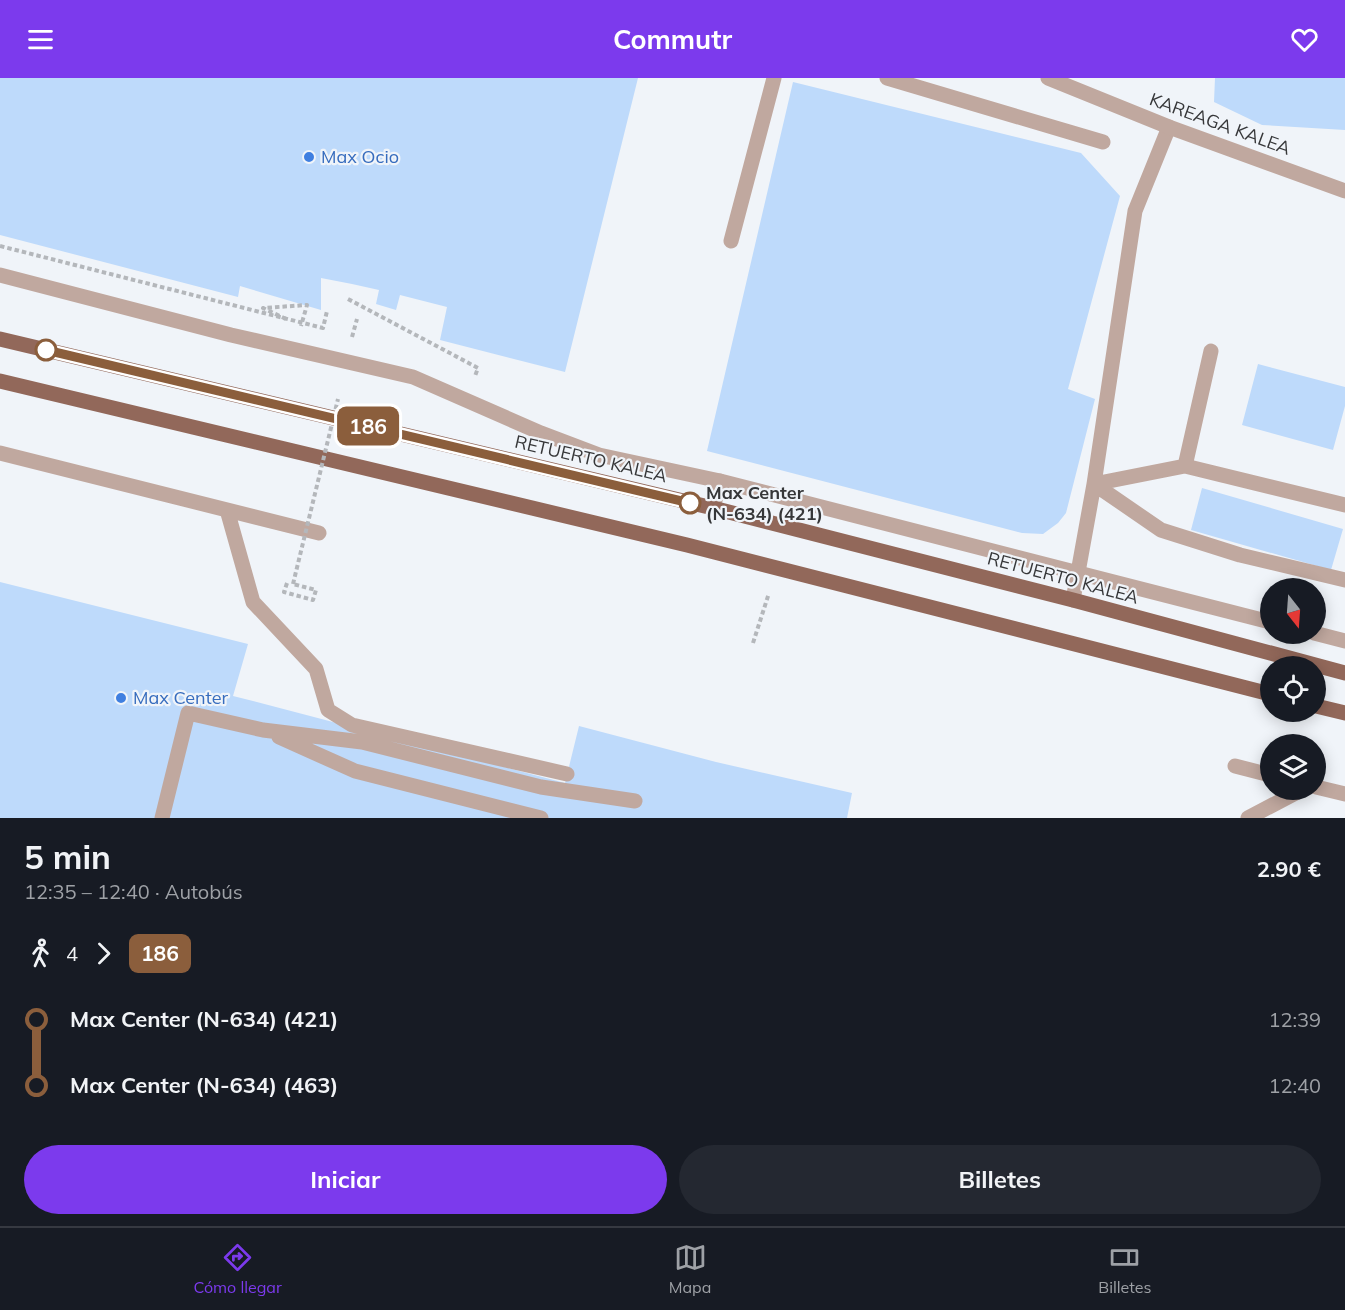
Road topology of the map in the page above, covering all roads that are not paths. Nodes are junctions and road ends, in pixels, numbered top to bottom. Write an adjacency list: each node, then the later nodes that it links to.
1 (774, 78): 7 (street)
2 (887, 78): 5 (street)
3 (1048, 78): 4 (street, KAREAGA KALEA)
4 (1169, 127): 6 (street, KAREAGA KALEA); 15 (street)
5 (1103, 142)
6 (1345, 191)
7 (732, 241)
8 (0, 275): 14 (street)
9 (0, 339): 17 (main road, RETUERTO KALEA)
10 (1211, 351): 13 (street)
11 (0, 381): 27 (main road)
12 (0, 453): 18 (street)
13 (1185, 466): 15 (street); 16 (street)
14 (720, 481): 17 (street); 20 (street)
15 (1094, 484): 20 (street); 21 (street)
16 (1345, 505)
17 (713, 508): 22 (main road, RETUERTO KALEA)
18 (227, 510): 19 (street); 33 (street)
19 (319, 533)
20 (1078, 571): 22 (street); 23 (street)
21 (1345, 580)
22 (1073, 600): 26 (main road, RETUERTO KALEA)
23 (1260, 619)
24 (1326, 636): 25 (street)
25 (1345, 641)
26 (1345, 673)
27 (1260, 691)
28 (1326, 708): 29 (main road)
29 (1345, 713)
30 (263, 730): 37 (street); 38 (street); 39 (street)
31 (1234, 766): 32 (street)
32 (1260, 772)
33 (567, 774)
34 (1326, 789): 35 (street)
35 (1345, 794)
36 (1282, 800): 40 (street)
37 (635, 801)
38 (162, 818)
39 (541, 818)
40 (1248, 818)

